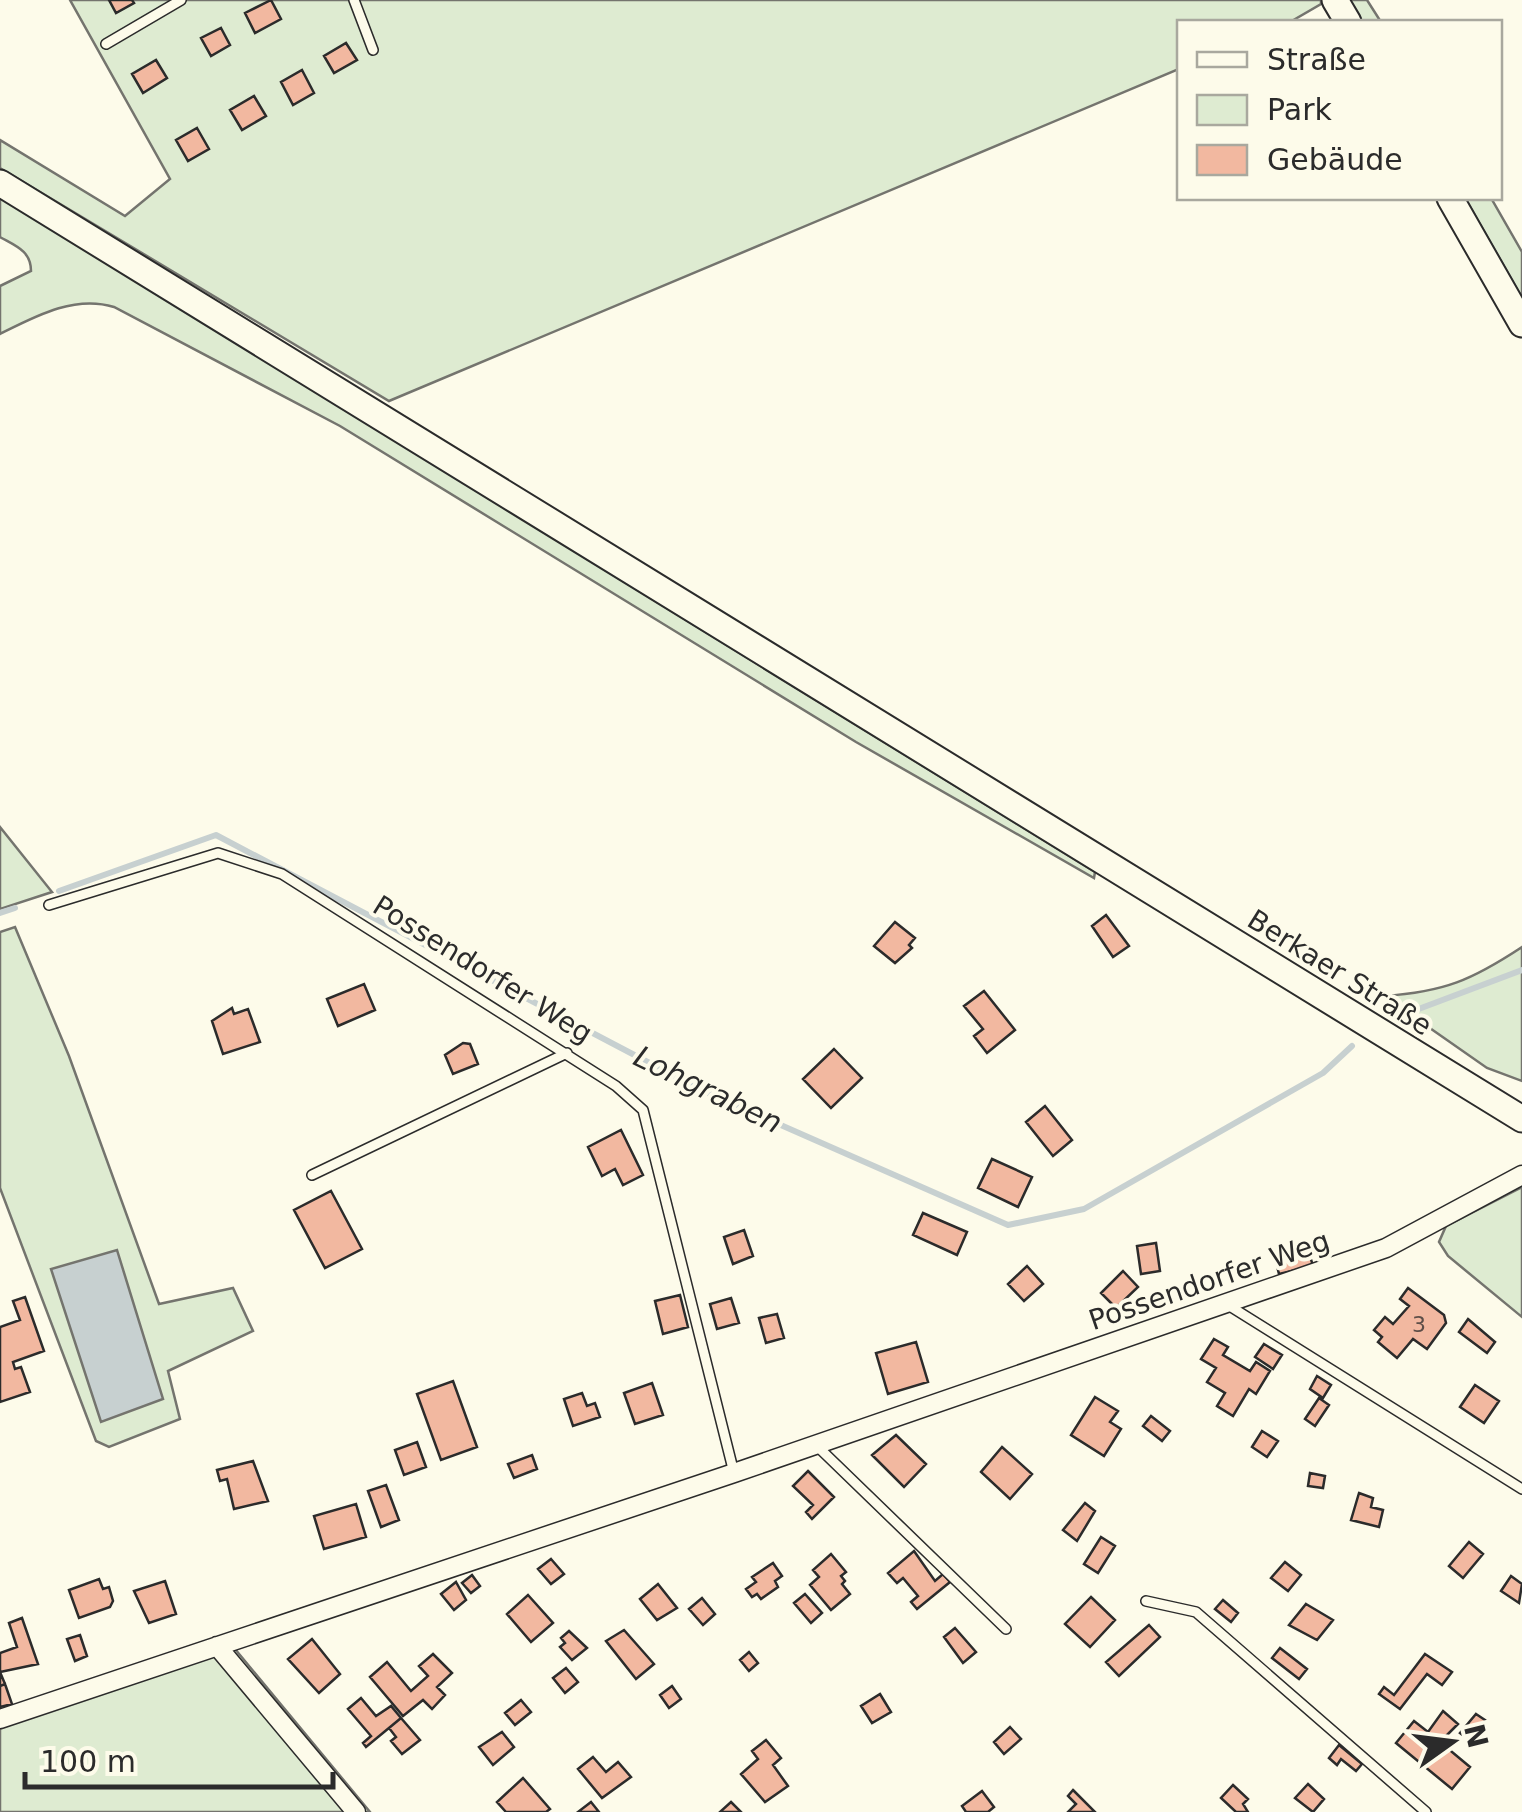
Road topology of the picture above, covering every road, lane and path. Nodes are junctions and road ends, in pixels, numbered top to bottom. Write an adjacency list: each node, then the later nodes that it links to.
1 (181, 0): 3 (lane)
2 (354, 0): 4 (lane)
3 (106, 44)
4 (373, 50)
5 (0, 182): 10 (main road, Berkaer Straße)
6 (1451, 200): 7 (main road)
7 (1522, 324)
8 (49, 906): 9 (lane, Possendorfer Weg)
9 (567, 1052): 11 (lane); 15 (lane, Possendorfer Weg)
10 (1522, 1119)
11 (312, 1175)
12 (1522, 1176): 13 (street, Possendorfer Weg)
13 (1226, 1304): 14 (street, Possendorfer Weg); 16 (lane)
14 (816, 1445): 15 (street, Possendorfer Weg); 18 (lane)
15 (734, 1474): 19 (street, Possendorfer Weg)
16 (1522, 1489)
17 (1146, 1601): 22 (lane)
18 (1006, 1628)
19 (216, 1646): 20 (street, Possendorfer Weg); 21 (street)
20 (0, 1719)
21 (356, 1812)
22 (1426, 1812)

